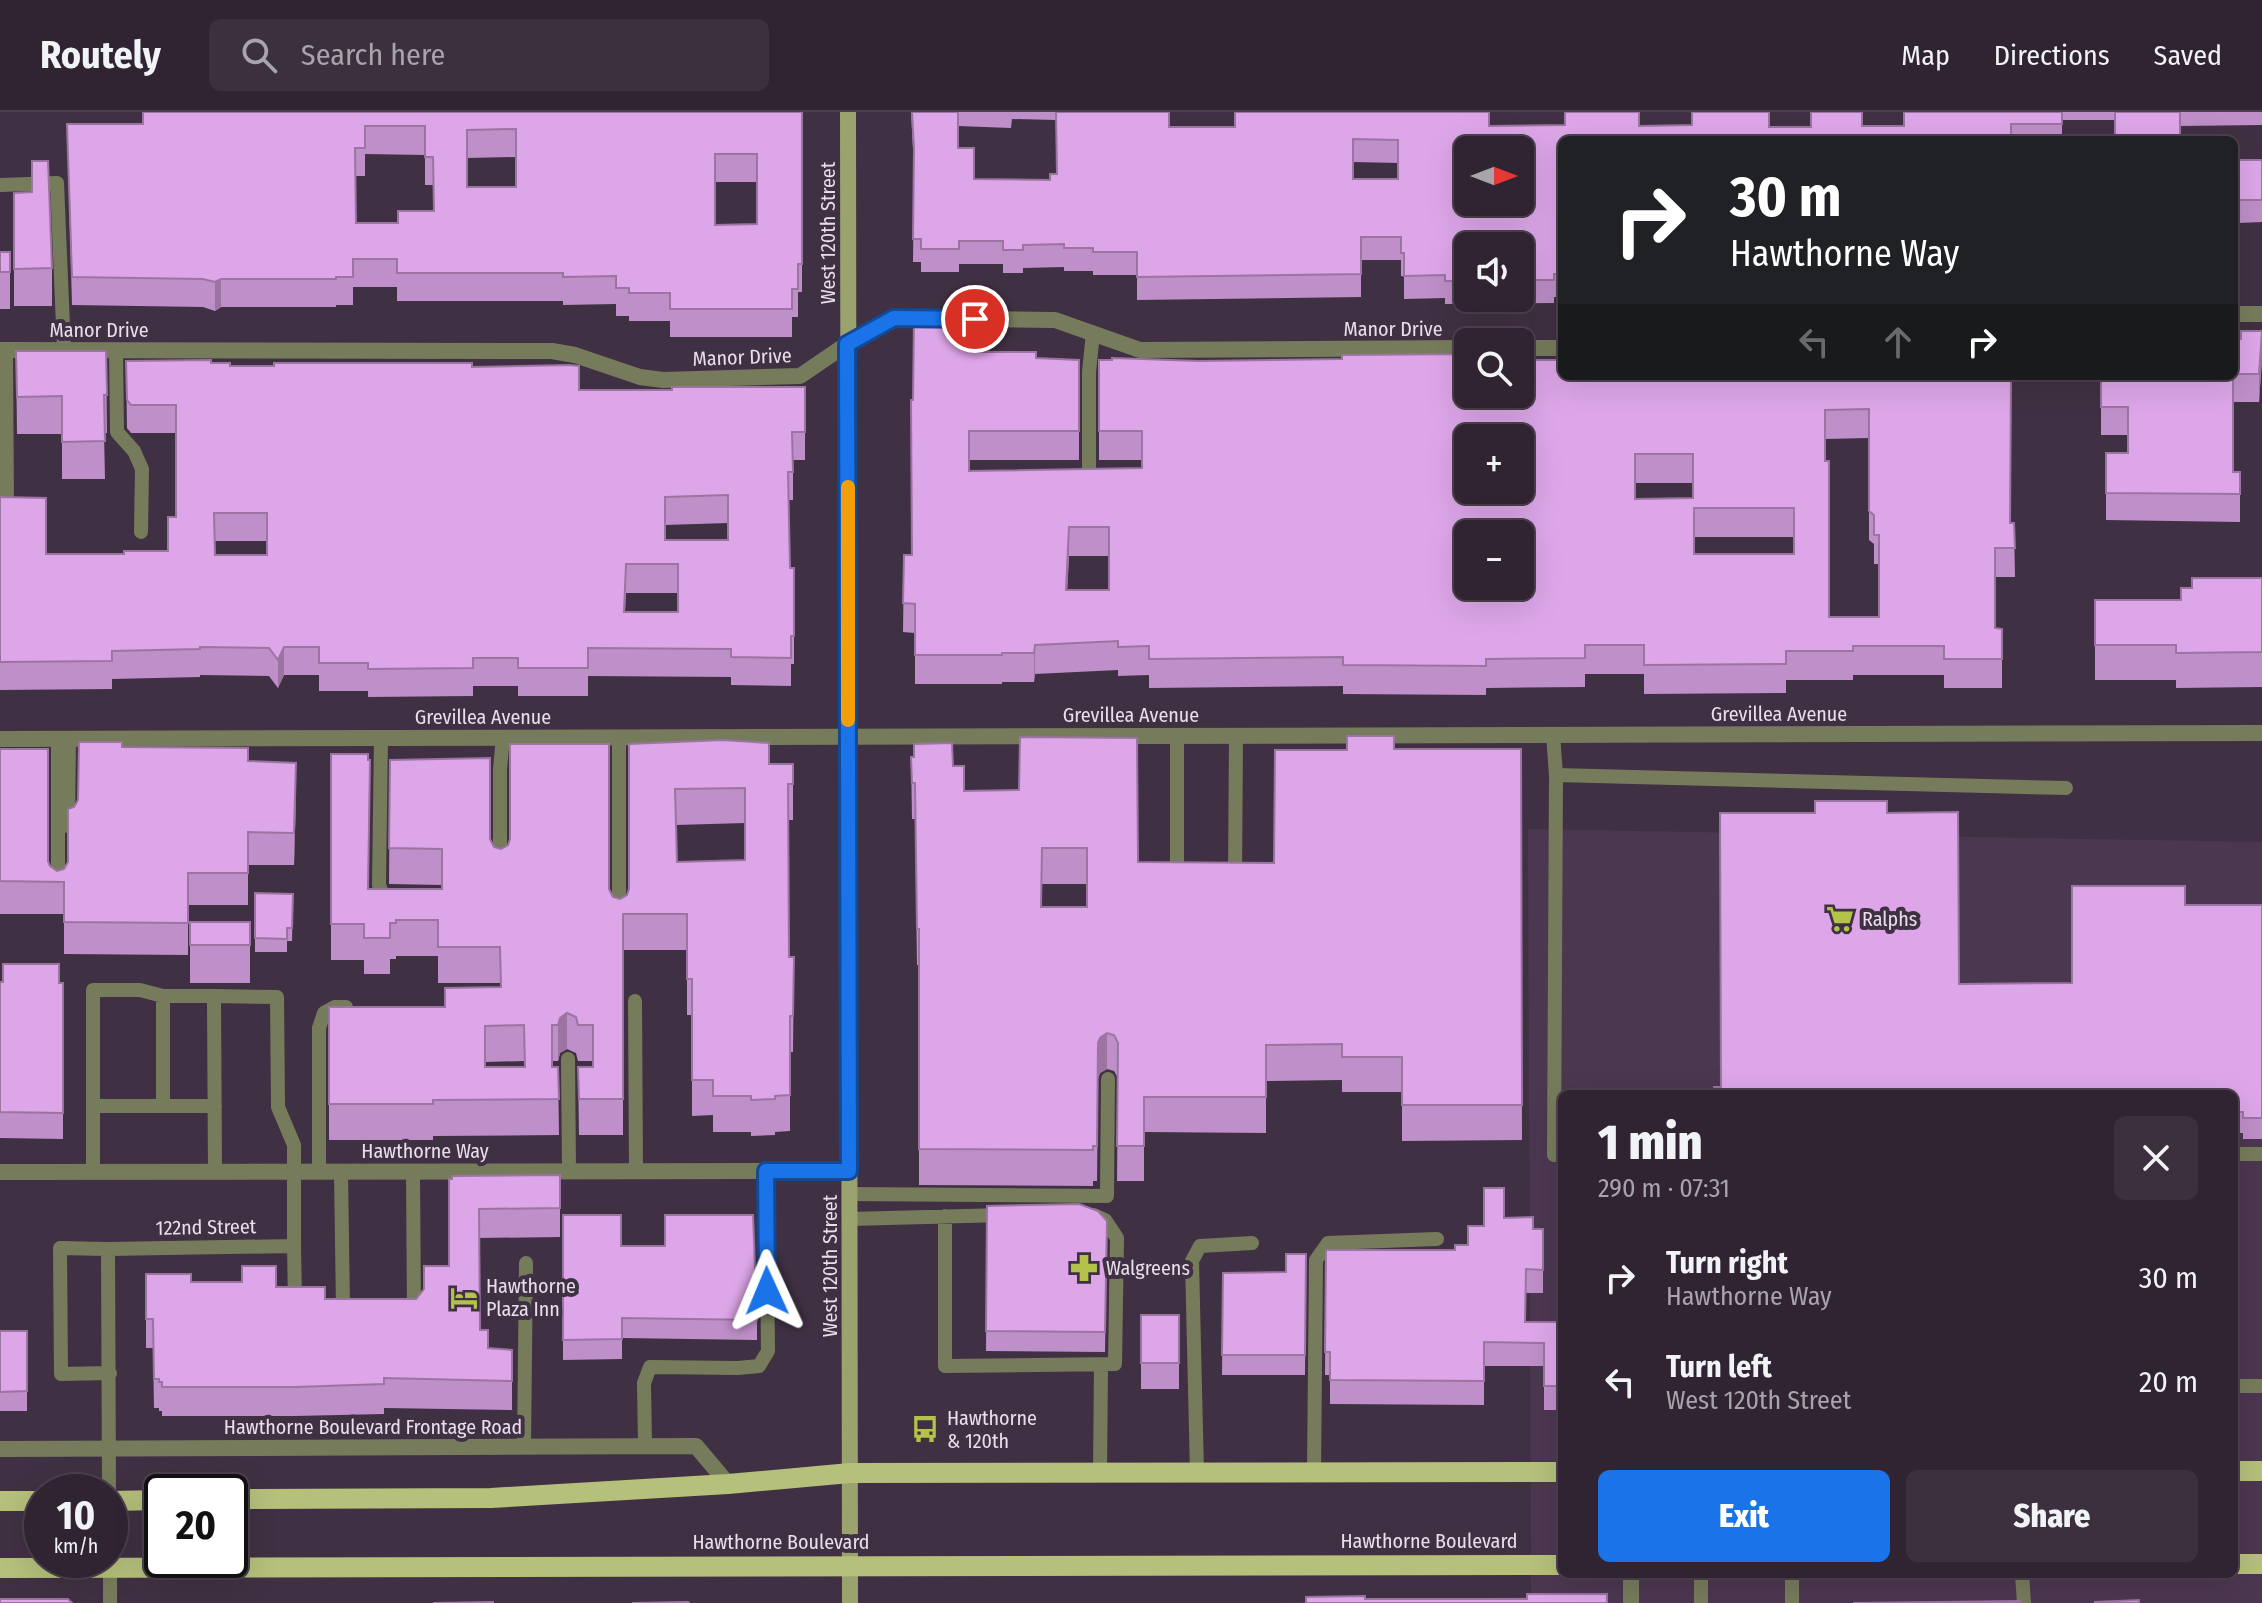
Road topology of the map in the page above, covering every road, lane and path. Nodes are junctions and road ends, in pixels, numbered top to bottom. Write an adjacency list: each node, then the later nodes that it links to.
1 (848, 112): 6 (main road, West 120th Street)
2 (0, 185): 11 (lane)
3 (2238, 314): 4 (street)
4 (2262, 314)
5 (1093, 333): 6 (street, Manor Drive); 7 (street, Manor Drive); 13 (lane)
6 (847, 344): 12 (street, Manor Drive); 20 (main road, West 120th Street)
7 (1454, 348)
8 (1534, 348): 9 (street)
9 (1558, 348)
10 (3, 350): 11 (street, Manor Drive); 14 (lane)
11 (64, 350): 12 (street, Manor Drive)
12 (116, 350): 15 (lane)
13 (1089, 483)
14 (7, 509)
15 (141, 532)
16 (2262, 733): 17 (street, Grevillea Avenue)
17 (1553, 734): 19 (street, Grevillea Avenue); 26 (lane)
18 (1177, 735): 19 (street, Grevillea Avenue); 20 (street, Grevillea Avenue); 31 (lane)
19 (1236, 735): 30 (lane)
20 (848, 736): 23 (street, Grevillea Avenue); 51 (main road, West 120th Street)
21 (381, 737): 22 (street, Grevillea Avenue); 25 (street, Grevillea Avenue); 33 (lane)
22 (503, 737): 23 (street, Grevillea Avenue); 29 (lane)
23 (619, 737): 34 (lane)
24 (0, 739): 25 (street, Grevillea Avenue)
25 (63, 739): 28 (lane); 32 (lane)
26 (1556, 775): 27 (lane); 46 (lane)
27 (2066, 788)
28 (68, 831)
29 (500, 875)
30 (1235, 882)
31 (1177, 883)
32 (58, 893)
33 (405, 905)
34 (619, 925)
35 (163, 996): 36 (lane); 41 (lane); 42 (lane)
36 (214, 996): 43 (lane); 55 (lane)
37 (635, 1001): 49 (lane)
38 (365, 1007): 56 (lane)
39 (568, 1059): 48 (lane)
40 (1108, 1079): 58 (lane)
41 (93, 1106): 42 (lane); 53 (lane)
42 (163, 1106): 43 (lane)
43 (215, 1106): 54 (lane)
44 (2238, 1154): 45 (lane)
45 (2262, 1154)
46 (1558, 1155)
47 (413, 1171): 48 (street, Hawthorne Way); 57 (street, Hawthorne Way); 70 (lane)
48 (569, 1171): 49 (street, Hawthorne Way)
49 (636, 1171): 50 (street, Hawthorne Way)
50 (766, 1171): 51 (street, Hawthorne Way); 76 (lane)
51 (849, 1171): 58 (main road, West 120th Street)
52 (0, 1172): 53 (street, Hawthorne Way)
53 (93, 1172): 54 (street, Hawthorne Way)
54 (215, 1172): 55 (street, Hawthorne Way)
55 (295, 1172): 56 (street, Hawthorne Way); 65 (lane)
56 (319, 1172): 57 (street, Hawthorne Way)
57 (341, 1172): 69 (lane)
58 (849, 1194): 62 (main road, West 120th Street)
59 (1079, 1214): 71 (lane)
60 (1019, 1215): 61 (lane)
61 (945, 1216): 62 (lane); 71 (lane)
62 (849, 1219): 82 (main road, West 120th Street)
63 (1437, 1239): 85 (lane)
64 (1252, 1243): 84 (lane)
65 (294, 1246): 66 (lane, 122nd Street); 68 (lane)
66 (108, 1249): 72 (lane); 72 (lane, 122nd Street)
67 (526, 1263): 75 (lane)
68 (295, 1303)
69 (343, 1309)
70 (414, 1317)
71 (1101, 1365): 83 (lane)
72 (110, 1373): 78 (lane)
73 (2238, 1386): 74 (lane)
74 (2262, 1386)
75 (524, 1446): 76 (street, Hawthorne Boulevard Frontage Road); 78 (street, Hawthorne Boulevard Frontage Road)
76 (645, 1446): 87 (street, Hawthorne Boulevard Frontage Road)
77 (0, 1449): 78 (street, Hawthorne Boulevard Frontage Road)
78 (110, 1449): 86 (lane)
79 (2238, 1471): 80 (main road)
80 (2262, 1471)
81 (1558, 1472): 85 (main road)
82 (850, 1473): 83 (main road); 87 (main road); 95 (main road, West 120th Street)
83 (1100, 1473): 84 (main road)
84 (1197, 1473): 85 (main road)
85 (1314, 1473)
86 (109, 1474)
87 (728, 1484): 88 (main road)
88 (248, 1499)
89 (0, 1501): 90 (main road)
90 (24, 1501)
91 (128, 1562): 95 (main road, Hawthorne Boulevard)
92 (2238, 1564): 93 (main road)
93 (2262, 1564)
94 (1558, 1565): 95 (main road, Hawthorne Boulevard)
95 (850, 1566): 104 (main road, West 120th Street)
96 (24, 1567): 97 (main road, Hawthorne Boulevard)
97 (0, 1568)
98 (110, 1578): 103 (lane)
99 (1631, 1578): 105 (street)
100 (1701, 1578): 106 (lane)
101 (1792, 1578): 107 (lane)
102 (2022, 1578): 108 (lane)
103 (110, 1603)
104 (850, 1603)
105 (1631, 1603)
106 (1701, 1603)
107 (1792, 1603)
108 (2024, 1603)

